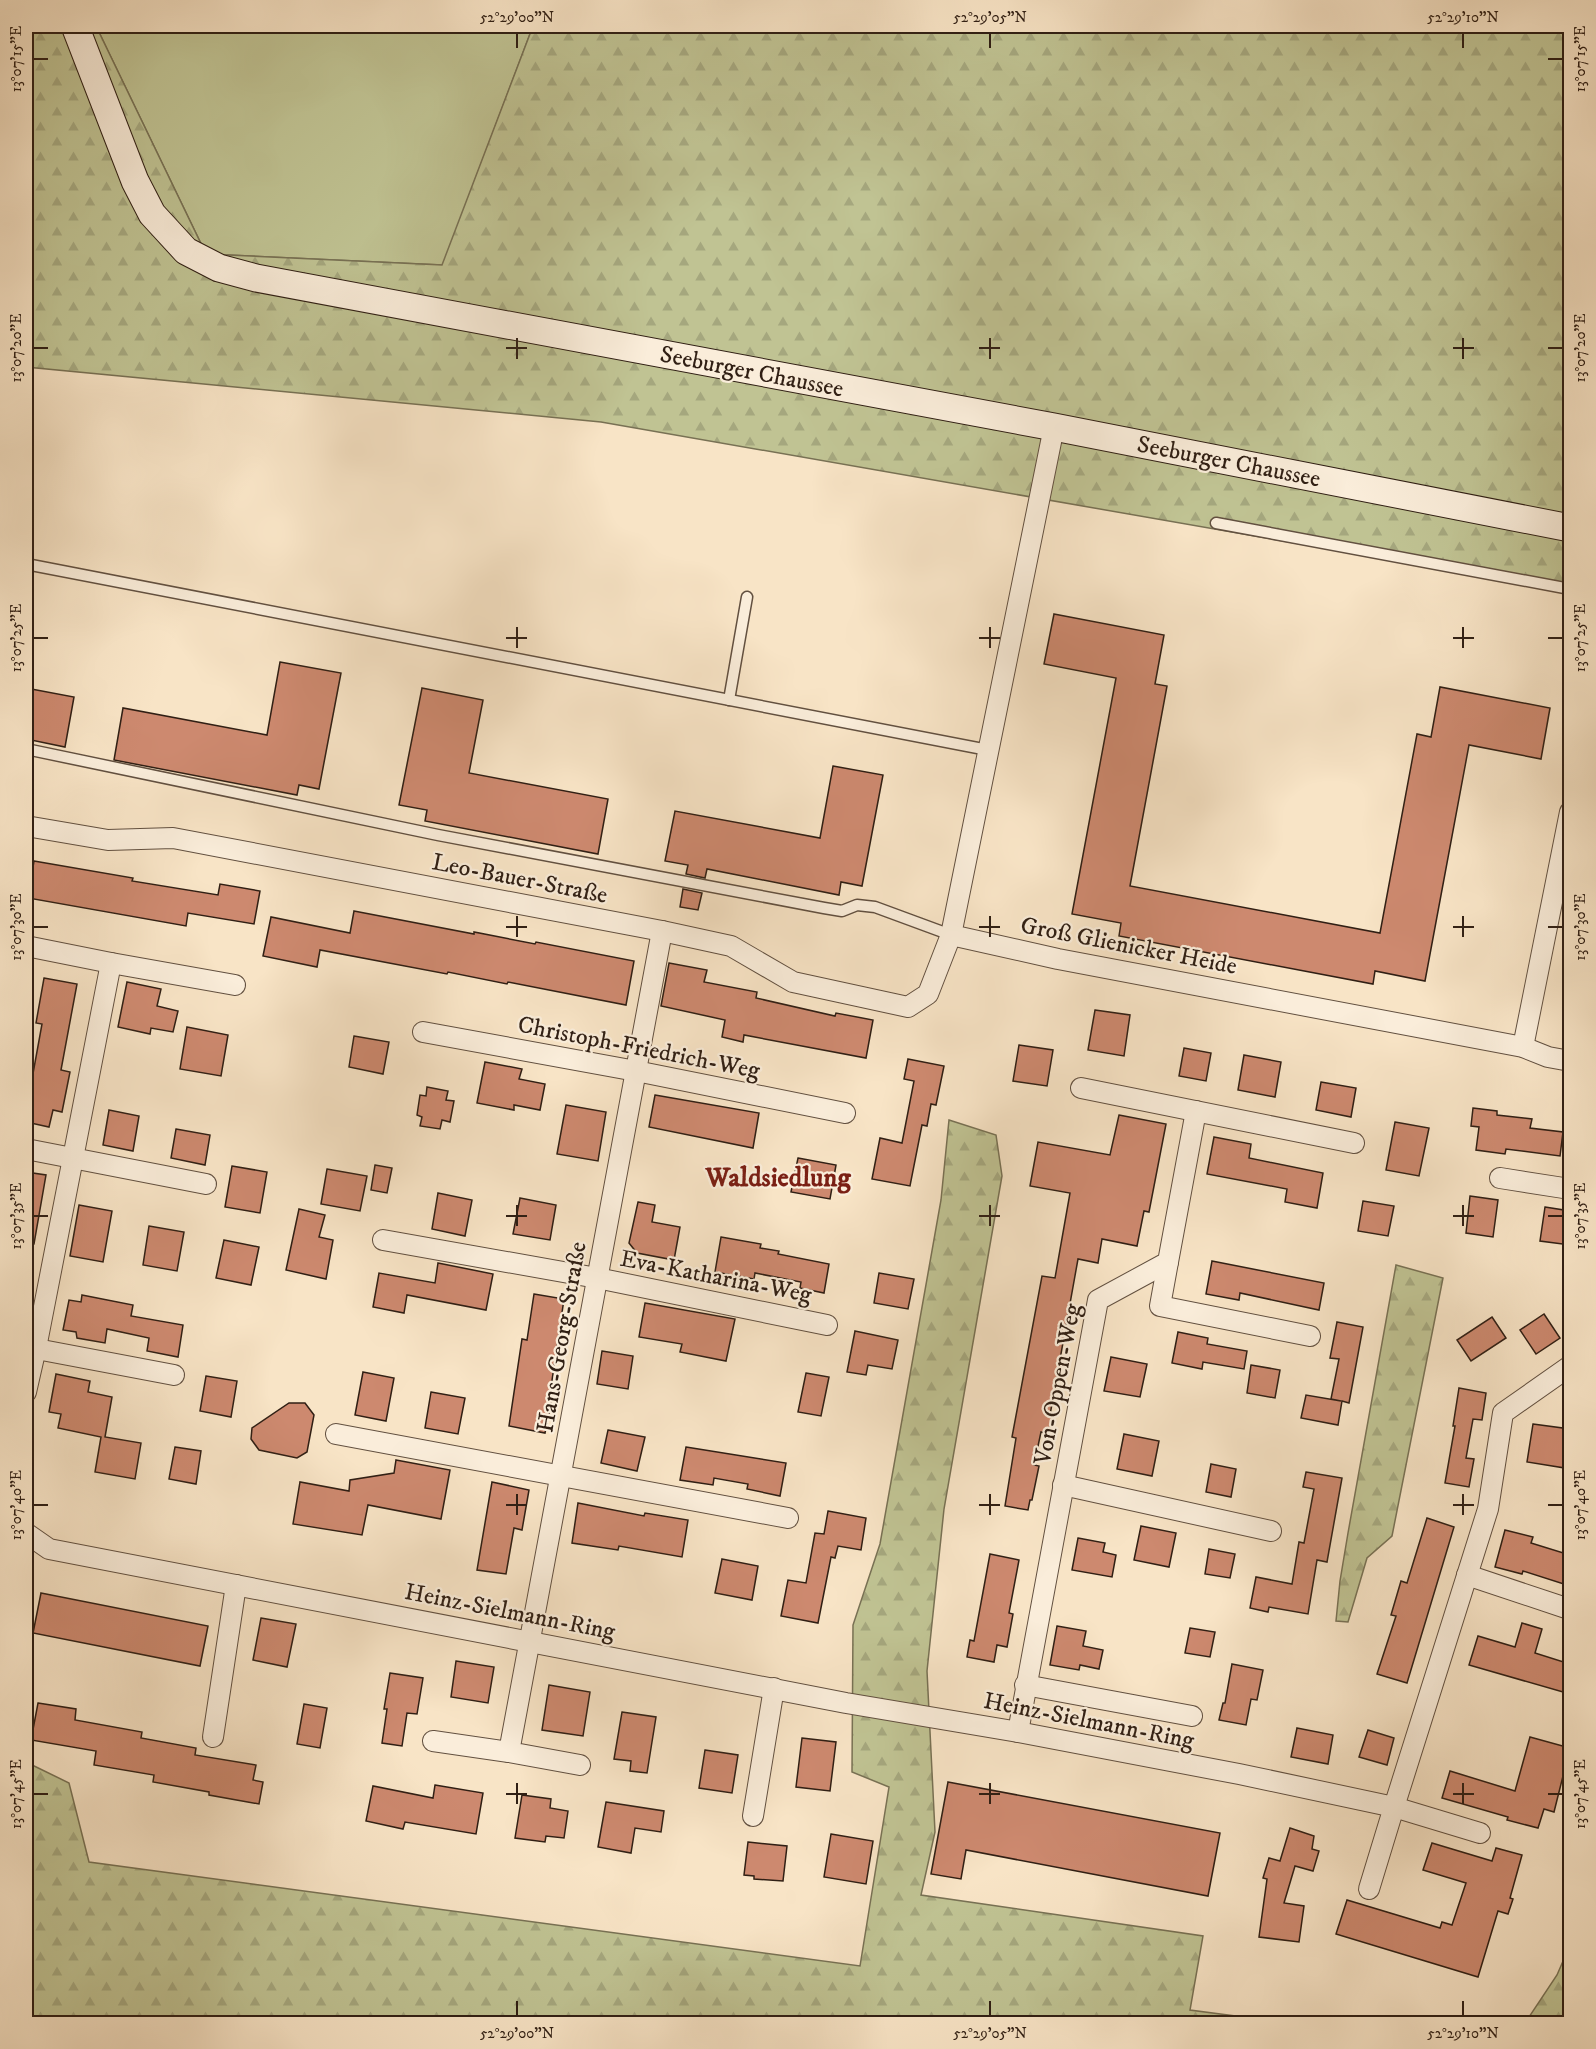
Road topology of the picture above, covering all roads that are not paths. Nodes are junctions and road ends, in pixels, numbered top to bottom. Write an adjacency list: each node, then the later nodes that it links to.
1 (75, 26): 2 (street, Seeburger Chaussee)
2 (1054, 427): 4 (street, Seeburger Chaussee); 10 (street)
3 (1216, 523): 6 (lane)
4 (1570, 528)
5 (26, 564): 8 (lane)
6 (1570, 589)
7 (747, 597): 8 (lane)
8 (729, 700): 10 (lane)
9 (26, 749): 14 (lane)
10 (988, 750): 14 (street)
11 (1570, 812): 19 (street)
12 (26, 826): 13 (street, Leo-Bauer-Straße)
13 (662, 931): 14 (street, Leo-Bauer-Straße); 21 (street, Hans-Georg-Straße)
14 (951, 935): 19 (street, Groß Glienicker Heide)
15 (26, 946): 16 (street)
16 (111, 963): 17 (street); 27 (street)
17 (234, 985)
18 (423, 1032): 21 (street, Christoph-Friedrich-Weg)
19 (1523, 1047): 20 (street)
20 (1570, 1061)
21 (636, 1071): 24 (street, Christoph-Friedrich-Weg); 33 (street, Hans-Georg-Straße)
22 (1081, 1088): 23 (street)
23 (1196, 1111): 25 (street); 32 (street)
24 (845, 1113)
25 (1354, 1143)
26 (26, 1149): 27 (street)
27 (74, 1158): 29 (street); 36 (street)
28 (1500, 1178): 30 (street)
29 (206, 1184)
30 (1570, 1189)
31 (383, 1239): 33 (street, Eva-Katharina-Weg)
32 (1168, 1262): 35 (street); 42 (street, Von-Oppen-Weg)
33 (597, 1278): 34 (street, Eva-Katharina-Weg); 41 (street, Hans-Georg-Straße)
34 (827, 1325)
35 (1310, 1336)
36 (31, 1347): 38 (street); 39 (street)
37 (1570, 1366): 46 (street)
38 (174, 1375)
39 (26, 1392)
40 (336, 1434): 41 (street)
41 (562, 1475): 43 (street); 49 (street, Hans-Georg-Straße)
42 (1063, 1485): 44 (street, Von-Oppen-Weg); 50 (street, Von-Oppen-Weg)
43 (788, 1518)
44 (1271, 1532)
45 (26, 1533): 47 (street, Heinz-Sielmann-Ring)
46 (1467, 1575): 48 (street); 58 (street)
47 (236, 1585): 49 (street, Heinz-Sielmann-Ring); 54 (street)
48 (1569, 1609)
49 (530, 1641): 51 (street, Heinz-Sielmann-Ring); 56 (street, Hans-Georg-Straße)
50 (1025, 1685): 52 (street); 53 (street, Von-Oppen-Weg)
51 (774, 1688): 53 (street, Heinz-Sielmann-Ring); 59 (street)
52 (1192, 1716)
53 (1018, 1732): 58 (street, Heinz-Sielmann-Ring)
54 (213, 1737)
55 (433, 1741): 56 (street)
56 (509, 1752): 57 (street)
57 (580, 1765)
58 (1395, 1807): 60 (street, Heinz-Sielmann-Ring); 61 (street)
59 (753, 1816)
60 (1480, 1833)
61 (1369, 1888)

